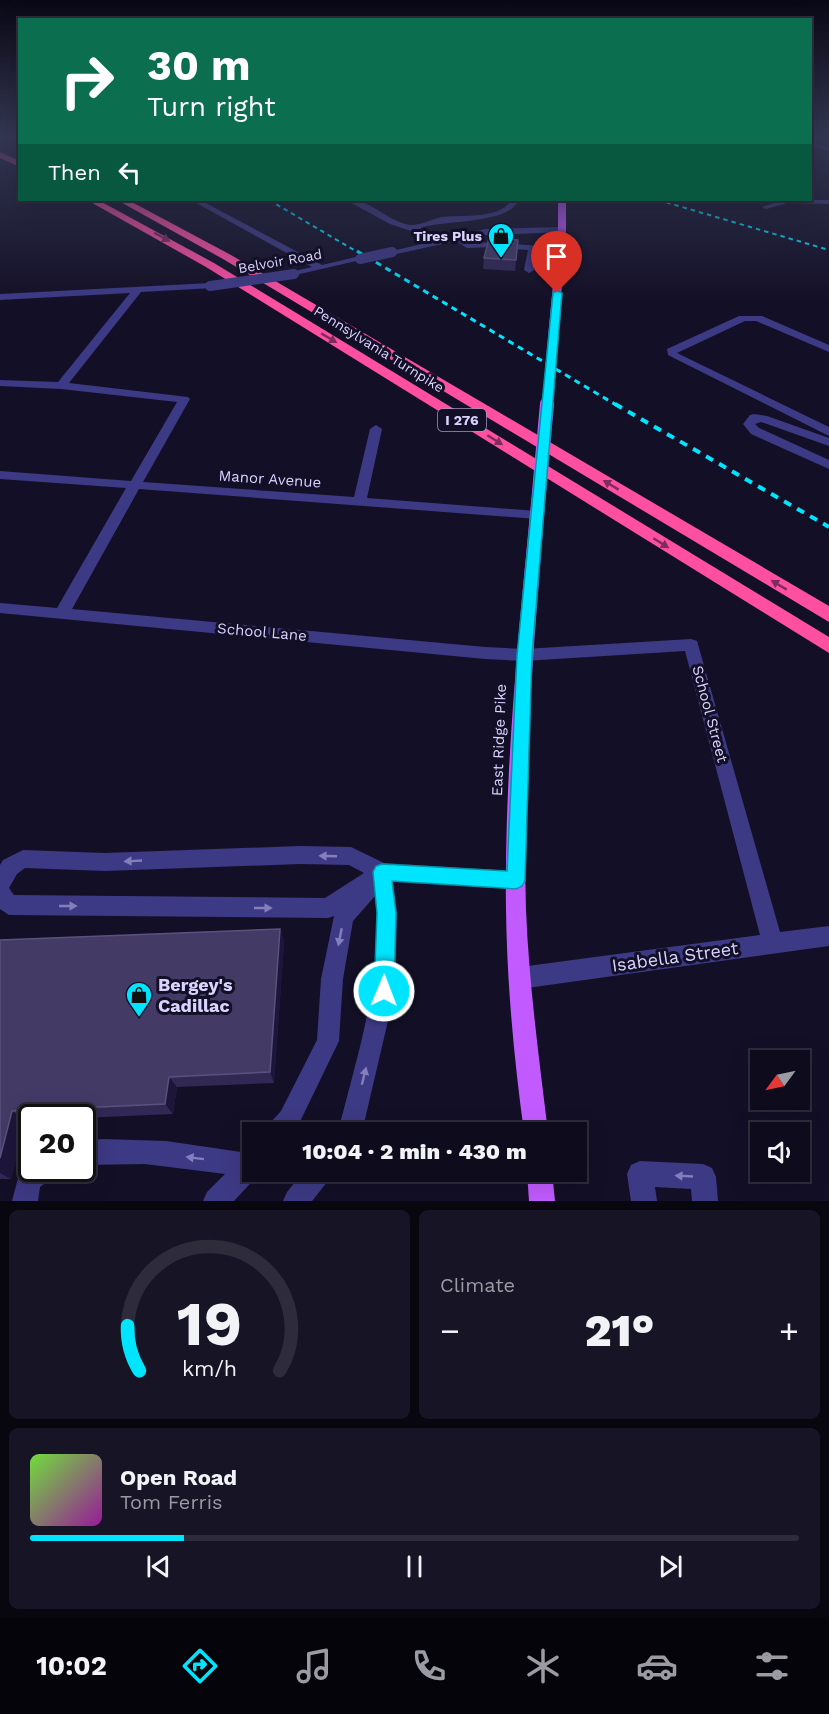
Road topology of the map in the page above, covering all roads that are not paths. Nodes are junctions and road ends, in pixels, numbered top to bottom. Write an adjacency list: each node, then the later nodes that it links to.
1 (94, 201): 31 (highway, Pennsylvania Turnpike / I 276, one-way to 31)
2 (124, 201): 30 (highway, Pennsylvania Turnpike / I 276, one-way to 2)
3 (197, 201): 13 (street)
4 (352, 201): 9 (street)
5 (514, 201): 9 (street)
6 (562, 201): 10 (main road, East Ridge Pike)
7 (829, 202): 8 (street)
8 (766, 207)
9 (413, 228): 12 (street)
10 (562, 230): 11 (street, Belvoir Road); 27 (main road, East Ridge Pike, bridge)
11 (456, 237): 12 (street, Belvoir Road); 14 (street)
12 (438, 241): 13 (street, Belvoir Road, bridge)
13 (321, 268): 15 (street, Belvoir Road, bridge)
14 (529, 270)
15 (137, 291): 16 (street, Belvoir Road); 19 (street)
16 (0, 297)
17 (829, 349): 21 (street)
18 (0, 383): 19 (street)
19 (61, 386): 25 (street)
20 (376, 429): 26 (street)
21 (829, 432)
22 (829, 442): 23 (street)
23 (829, 465)
24 (0, 474): 25 (street, Manor Avenue)
25 (136, 485): 26 (street, Manor Avenue); 29 (street)
26 (360, 502): 27 (street, Manor Avenue)
27 (537, 515): 32 (main road, East Ridge Pike)
28 (0, 608): 29 (street, School Lane)
29 (62, 613): 32 (street, School Lane)
30 (829, 615)
31 (829, 646)
32 (525, 655): 34 (main road, East Ridge Pike); 38 (street, School Street)
33 (382, 872): 34 (street); 35 (street, one-way to 35); 36 (street, one-way to 33); 40 (street, one-way to 40); 41 (street, one-way to 33)
34 (516, 880): 39 (main road, East Ridge Pike)
35 (0, 884)
36 (0, 892)
37 (829, 936): 38 (street, Isabella Street)
38 (773, 943): 39 (street, Isabella Street)
39 (520, 978): 42 (main road, East Ridge Pike)
40 (288, 1122)
41 (352, 1122)
42 (535, 1122)
43 (96, 1151): 44 (street, one-way to 43)
44 (242, 1164)
45 (242, 1174): 50 (street)
46 (29, 1182): 49 (street)
47 (311, 1182): 51 (street)
48 (541, 1182): 52 (main road)
49 (25, 1201)
50 (216, 1201)
51 (296, 1201)
52 (543, 1201)
53 (644, 1201): 54 (street, one-way to 53)
54 (705, 1201)

